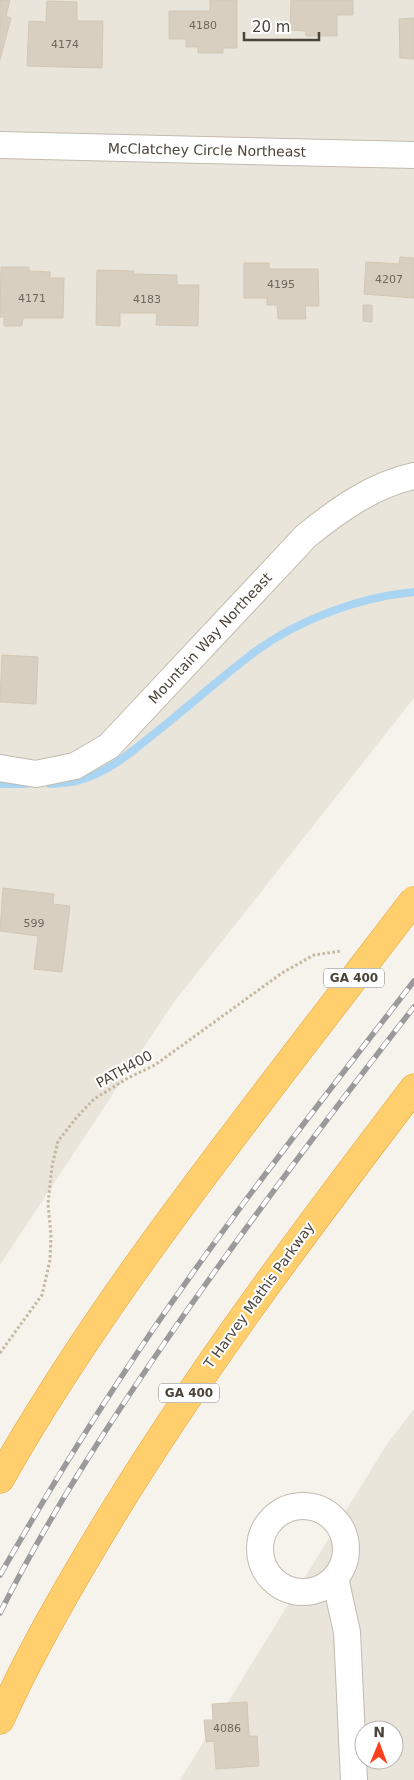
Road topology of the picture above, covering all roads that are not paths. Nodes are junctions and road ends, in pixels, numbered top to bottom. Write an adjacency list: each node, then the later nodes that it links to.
1 (0, 145): 2 (street, McClatchey Circle Northeast)
2 (414, 154)
3 (414, 476): 4 (street, Mountain Way Northeast)
4 (0, 768)
5 (414, 900): 7 (highway, GA 400, bridge)
6 (414, 1088): 9 (highway, T Harvey Mathis Parkway / GA 400)
7 (0, 1479)
8 (335, 1578): 10 (street)
9 (0, 1720)
10 (354, 1780)

